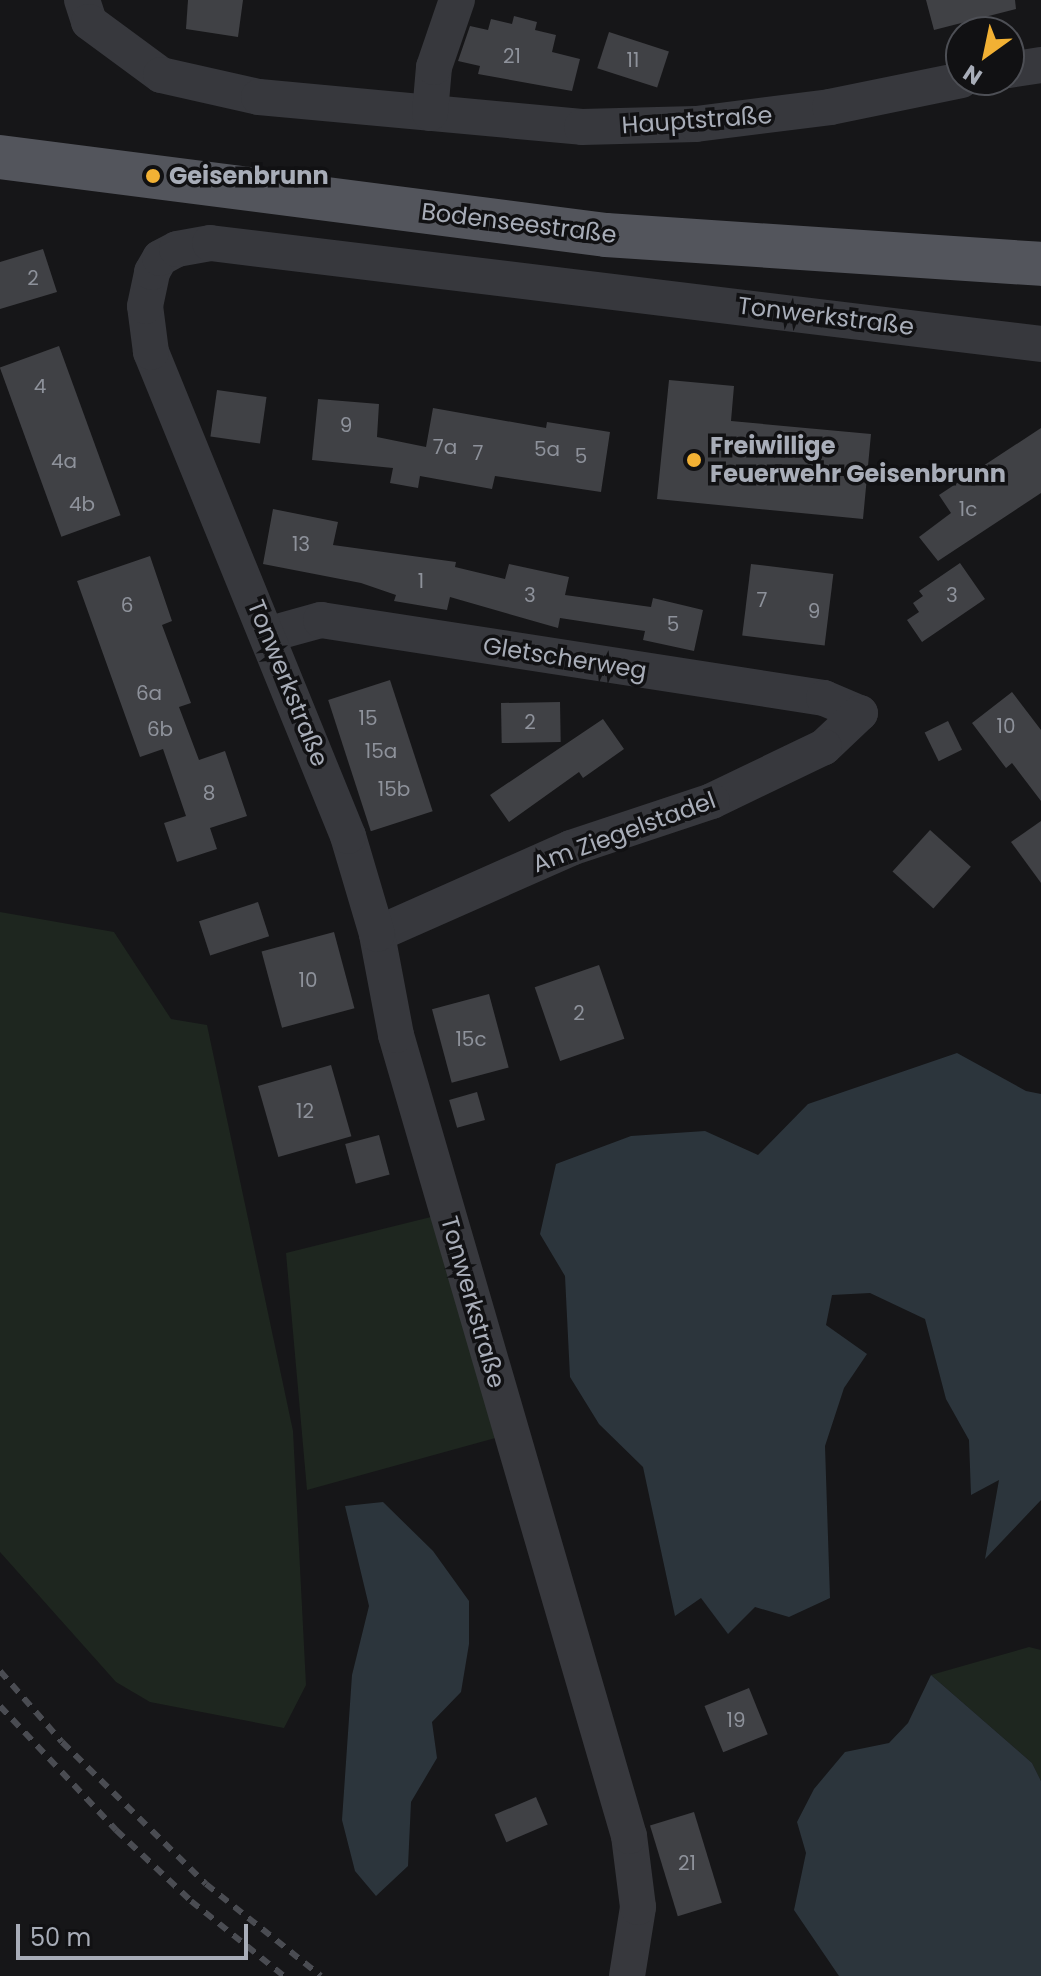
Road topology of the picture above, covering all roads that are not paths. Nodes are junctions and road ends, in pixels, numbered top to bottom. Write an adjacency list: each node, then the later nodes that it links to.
1 (82, 0): 4 (street, Hauptstraße)
2 (457, 0): 4 (street)
3 (945, 83): 4 (street, Hauptstraße)
4 (430, 113)
5 (0, 157): 6 (main road, Bodenseestraße)
6 (1041, 264)
7 (1041, 344): 8 (street, Tonwerkstraße)
8 (270, 634): 9 (street, Gletscherweg); 10 (street, Tonwerkstraße)
9 (860, 713): 10 (street, Am Ziegelstadel)
10 (377, 934): 11 (street, Tonwerkstraße)
11 (627, 1976)

